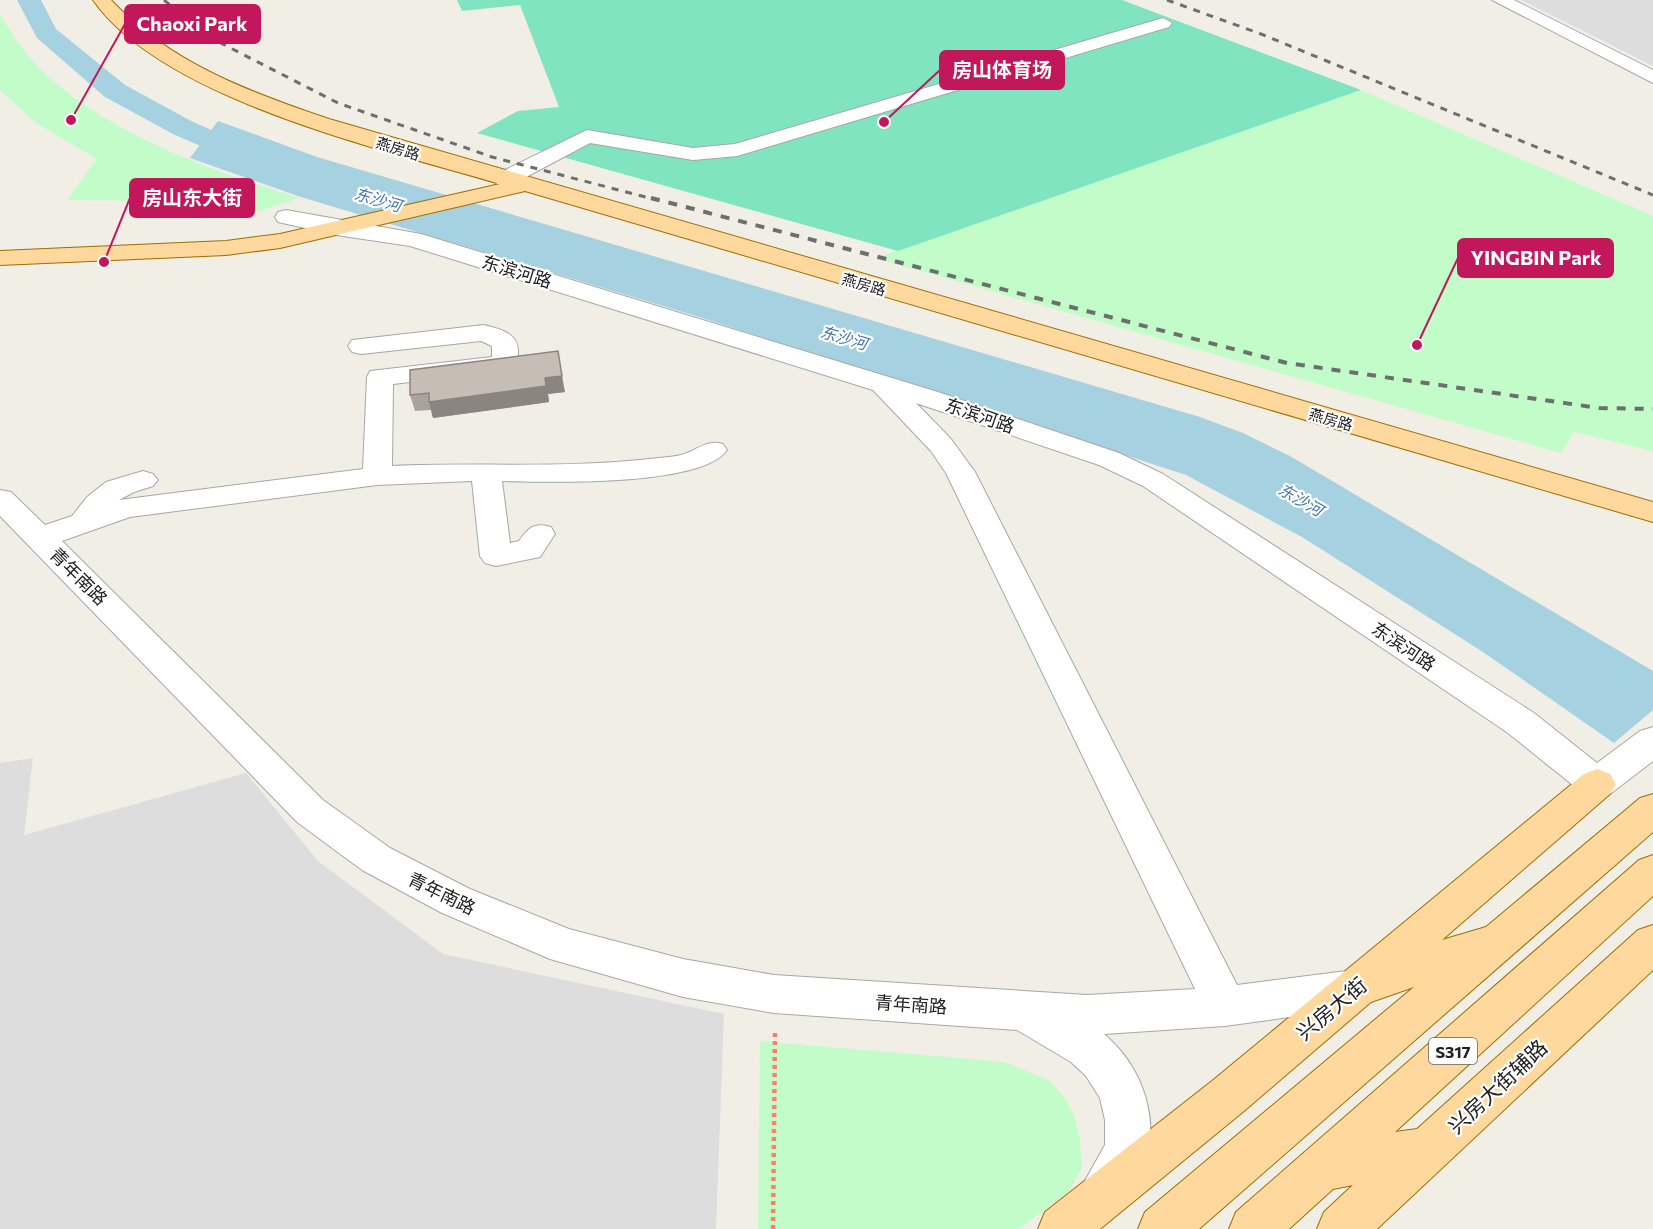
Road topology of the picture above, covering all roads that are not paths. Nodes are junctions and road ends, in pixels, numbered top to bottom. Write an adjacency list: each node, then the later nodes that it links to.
1 (102, 0): 5 (main road, 燕房路)
2 (1501, 0): 4 (street)
3 (1163, 23): 5 (street)
4 (1653, 77)
5 (498, 186): 7 (main road); 17 (main road, 燕房路)
6 (286, 217): 7 (street, 东滨河路)
7 (340, 222): 8 (main road); 9 (main road); 11 (street, 东滨河路)
8 (0, 248)
9 (0, 258)
10 (361, 346): 14 (street)
11 (882, 383): 22 (street, 东滨河路); 28 (street)
12 (713, 450): 13 (street)
13 (486, 472): 14 (street); 19 (street)
14 (377, 476): 18 (street)
15 (143, 480): 18 (street)
16 (0, 499): 20 (street, 青年南路)
17 (1653, 512)
18 (82, 524): 20 (street)
19 (540, 534)
20 (41, 538): 29 (street, 青年南路)
21 (1653, 741): 22 (street)
22 (1597, 784): 27 (main road, 兴房大街)
23 (1648, 813): 25 (main road)
24 (1653, 872): 31 (main road, S317)
25 (1503, 937): 27 (main road); 33 (main road)
26 (1653, 943): 30 (main road, 兴房大街辅路)
27 (1354, 989): 28 (street, 青年南路); 32 (main road, 兴房大街)
28 (1225, 1006): 29 (street, 青年南路)
29 (1021, 1011): 32 (street, 青年南路)
30 (1427, 1150): 31 (main road); 35 (main road, 兴房大街辅路)
31 (1323, 1167): 34 (main road, S317)
32 (1076, 1218)
33 (1162, 1229)
34 (1253, 1229)
35 (1341, 1229)

